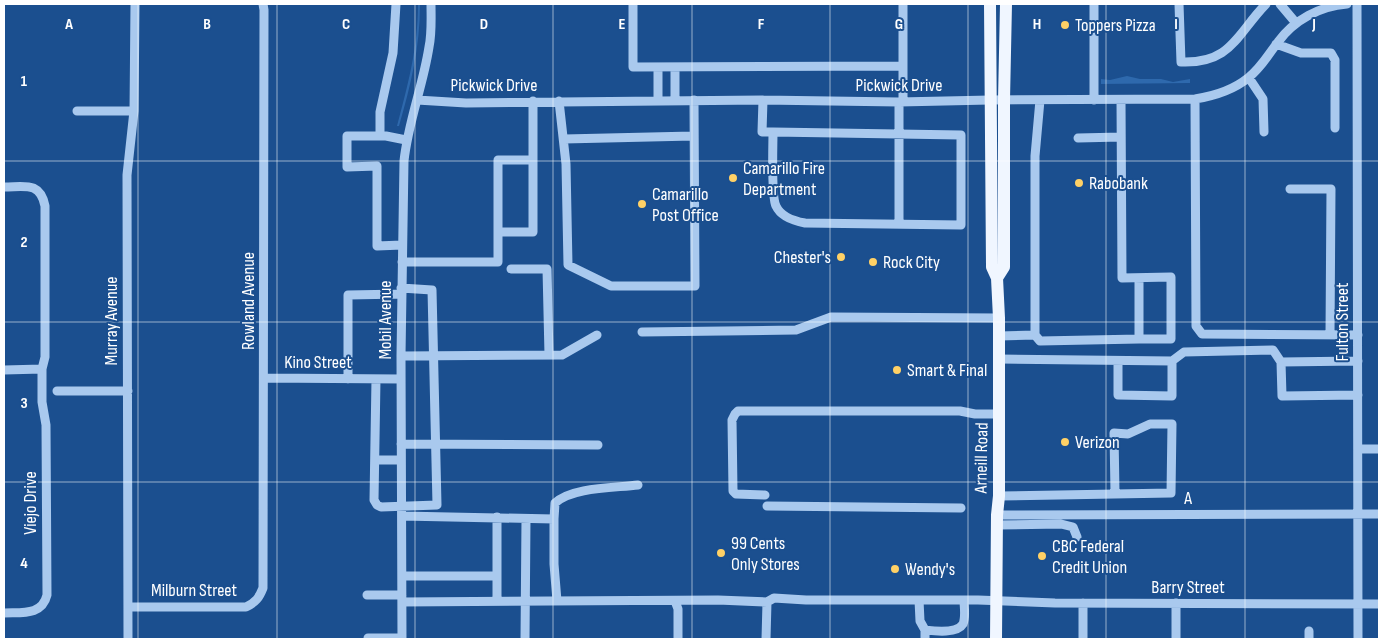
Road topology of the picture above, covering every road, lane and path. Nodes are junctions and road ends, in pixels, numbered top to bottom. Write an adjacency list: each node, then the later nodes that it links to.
1 (135, 4): 35 (street, Murray Avenue)
2 (263, 4): 76 (street, Rowland Avenue)
3 (396, 4): 41 (street)
4 (431, 4): 22 (street, Mobil Avenue)
5 (632, 4): 18 (street)
6 (903, 4): 17 (street)
7 (990, 4): 26 (main road, Arneill Road)
8 (1006, 4): 27 (main road, Arneill Road)
9 (1094, 4): 29 (street)
10 (1179, 4): 11 (street)
11 (1266, 4)
12 (1280, 4): 15 (street)
13 (1347, 4): 15 (street, Pickwick Drive)
14 (1357, 4): 63 (street, Fulton Street)
15 (1296, 23): 16 (street, Pickwick Drive)
16 (1276, 44): 20 (street, Pickwick Drive); 37 (street)
17 (903, 66): 19 (street); 34 (street)
18 (658, 67): 19 (street); 23 (street)
19 (675, 67): 33 (street)
20 (1249, 78): 21 (street, Pickwick Drive); 39 (street)
21 (1194, 99): 30 (street, Pickwick Drive); 62 (street)
22 (417, 100): 31 (street, Pickwick Drive); 46 (street, Mobil Avenue)
23 (658, 100): 32 (street, Pickwick Drive); 33 (street, Pickwick Drive)
24 (694, 100): 25 (street, Pickwick Drive); 33 (street, Pickwick Drive); 42 (street)
25 (762, 100): 34 (street, Pickwick Drive); 38 (street)
26 (990, 100): 27 (street, Pickwick Drive); 34 (street, Pickwick Drive); 55 (main road, Arneill Road)
27 (1004, 100): 28 (street, Pickwick Drive); 55 (main road, Arneill Road)
28 (1040, 100): 29 (street, Pickwick Drive); 61 (street)
29 (1094, 100): 30 (street, Pickwick Drive)
30 (1121, 100): 43 (street)
31 (533, 101): 32 (street, Pickwick Drive); 47 (street)
32 (559, 101): 45 (street)
33 (675, 101)
34 (901, 102): 40 (street)
35 (134, 110): 36 (street); 81 (street, Murray Avenue)
36 (77, 111)
37 (1335, 128)
38 (773, 132): 40 (street); 50 (street)
39 (1264, 132)
40 (899, 134): 50 (street); 50 (street)
41 (380, 136): 46 (street); 52 (street)
42 (693, 136): 45 (street); 45 (street)
43 (1121, 136): 44 (street); 56 (street)
44 (1078, 138)
45 (564, 139)
46 (406, 140): 52 (street, Mobil Avenue)
47 (533, 160): 51 (street); 51 (street)
48 (4, 187): 75 (street)
49 (1290, 188): 62 (street)
50 (900, 224)
51 (498, 232): 53 (street)
52 (402, 245): 53 (street, Mobil Avenue)
53 (402, 262): 57 (street, Mobil Avenue)
54 (511, 269): 67 (street)
55 (997, 278): 58 (main road, Arneill Road)
56 (1138, 278): 65 (street); 65 (street)
57 (402, 291): 66 (street, Mobil Avenue); 68 (street); 77 (street)
58 (999, 318): 59 (street); 64 (main road, Arneill Road)
59 (642, 332)
60 (597, 335): 67 (street)
61 (1035, 335): 64 (street); 65 (street)
62 (1330, 335): 63 (street)
63 (1358, 335): 72 (street, Fulton Street)
64 (999, 336): 69 (main road, Arneill Road)
65 (1139, 339)
66 (401, 356): 68 (street); 79 (street, Mobil Avenue)
67 (549, 356): 68 (street)
68 (435, 357): 84 (street)
69 (999, 359): 70 (street); 83 (main road, Arneill Road)
70 (1118, 361): 71 (street); 71 (street)
71 (1172, 361): 73 (street)
72 (1358, 361): 73 (street); 82 (street, Fulton Street)
73 (1281, 362): 82 (street)
74 (4, 370): 75 (street)
75 (42, 370): 123 (street, Viejo Drive)
76 (264, 378): 77 (street, Kino Street); 108 (street, Rowland Avenue)
77 (348, 379): 78 (street, Kino Street)
78 (376, 379): 79 (street, Kino Street); 89 (street)
79 (401, 379): 85 (street, Mobil Avenue)
80 (57, 391): 81 (street)
81 (128, 391): 122 (street, Murray Avenue)
82 (1358, 395): 87 (street, Fulton Street)
83 (999, 414): 93 (street); 94 (main road, Arneill Road)
84 (436, 443): 85 (street); 86 (street); 97 (street)
85 (402, 444): 90 (street, Mobil Avenue)
86 (598, 445)
87 (1358, 449): 88 (street); 98 (street, Fulton Street)
88 (1379, 449)
89 (375, 460): 90 (street); 97 (street)
90 (402, 460): 97 (street, Mobil Avenue)
91 (638, 486): 102 (street)
92 (1115, 493): 92 (street); 94 (street)
93 (765, 495)
94 (999, 496): 103 (main road, Arneill Road)
95 (767, 506): 96 (street)
96 (960, 508)
97 (402, 511): 100 (street); 105 (street, Mobil Avenue)
98 (1358, 514): 99 (street, A); 103 (street, A); 120 (street, Fulton Street)
99 (1379, 514)
100 (497, 517): 101 (street); 106 (street)
101 (526, 519): 102 (street); 113 (street)
102 (554, 519): 114 (street)
103 (997, 520): 104 (street); 116 (main road, Arneill Road)
104 (1076, 537)
105 (402, 576): 106 (street); 109 (street, Mobil Avenue)
106 (497, 576): 112 (street)
107 (368, 595): 109 (street, Barry Street)
108 (259, 598): 122 (street, Milburn Street)
109 (402, 598): 112 (street, Barry Street); 127 (street, Mobil Avenue)
110 (919, 600): 111 (street, Barry Street); 117 (street, Barry Street); 124 (street)
111 (964, 600): 116 (street, Barry Street); 124 (street)
112 (497, 601): 113 (street, Barry Street)
113 (526, 601): 114 (street, Barry Street); 128 (street)
114 (557, 601): 115 (street, Barry Street)
115 (675, 601): 117 (street, Barry Street); 129 (street)
116 (997, 601): 118 (street, Barry Street); 131 (main road, Arneill Road)
117 (767, 602): 130 (street)
118 (1083, 603): 119 (street, Barry Street); 132 (street)
119 (1176, 603): 120 (street, Barry Street); 133 (street)
120 (1357, 604): 121 (street, Barry Street); 134 (street, Fulton Street)
121 (1379, 604)
122 (128, 607): 126 (street, Murray Avenue)
123 (4, 613)
124 (925, 635)
125 (368, 638): 127 (street)
126 (128, 639)
127 (402, 639)
128 (525, 639)
129 (678, 639)
130 (766, 639)
131 (996, 639)
132 (1083, 639)
133 (1176, 639)
134 (1358, 639)

